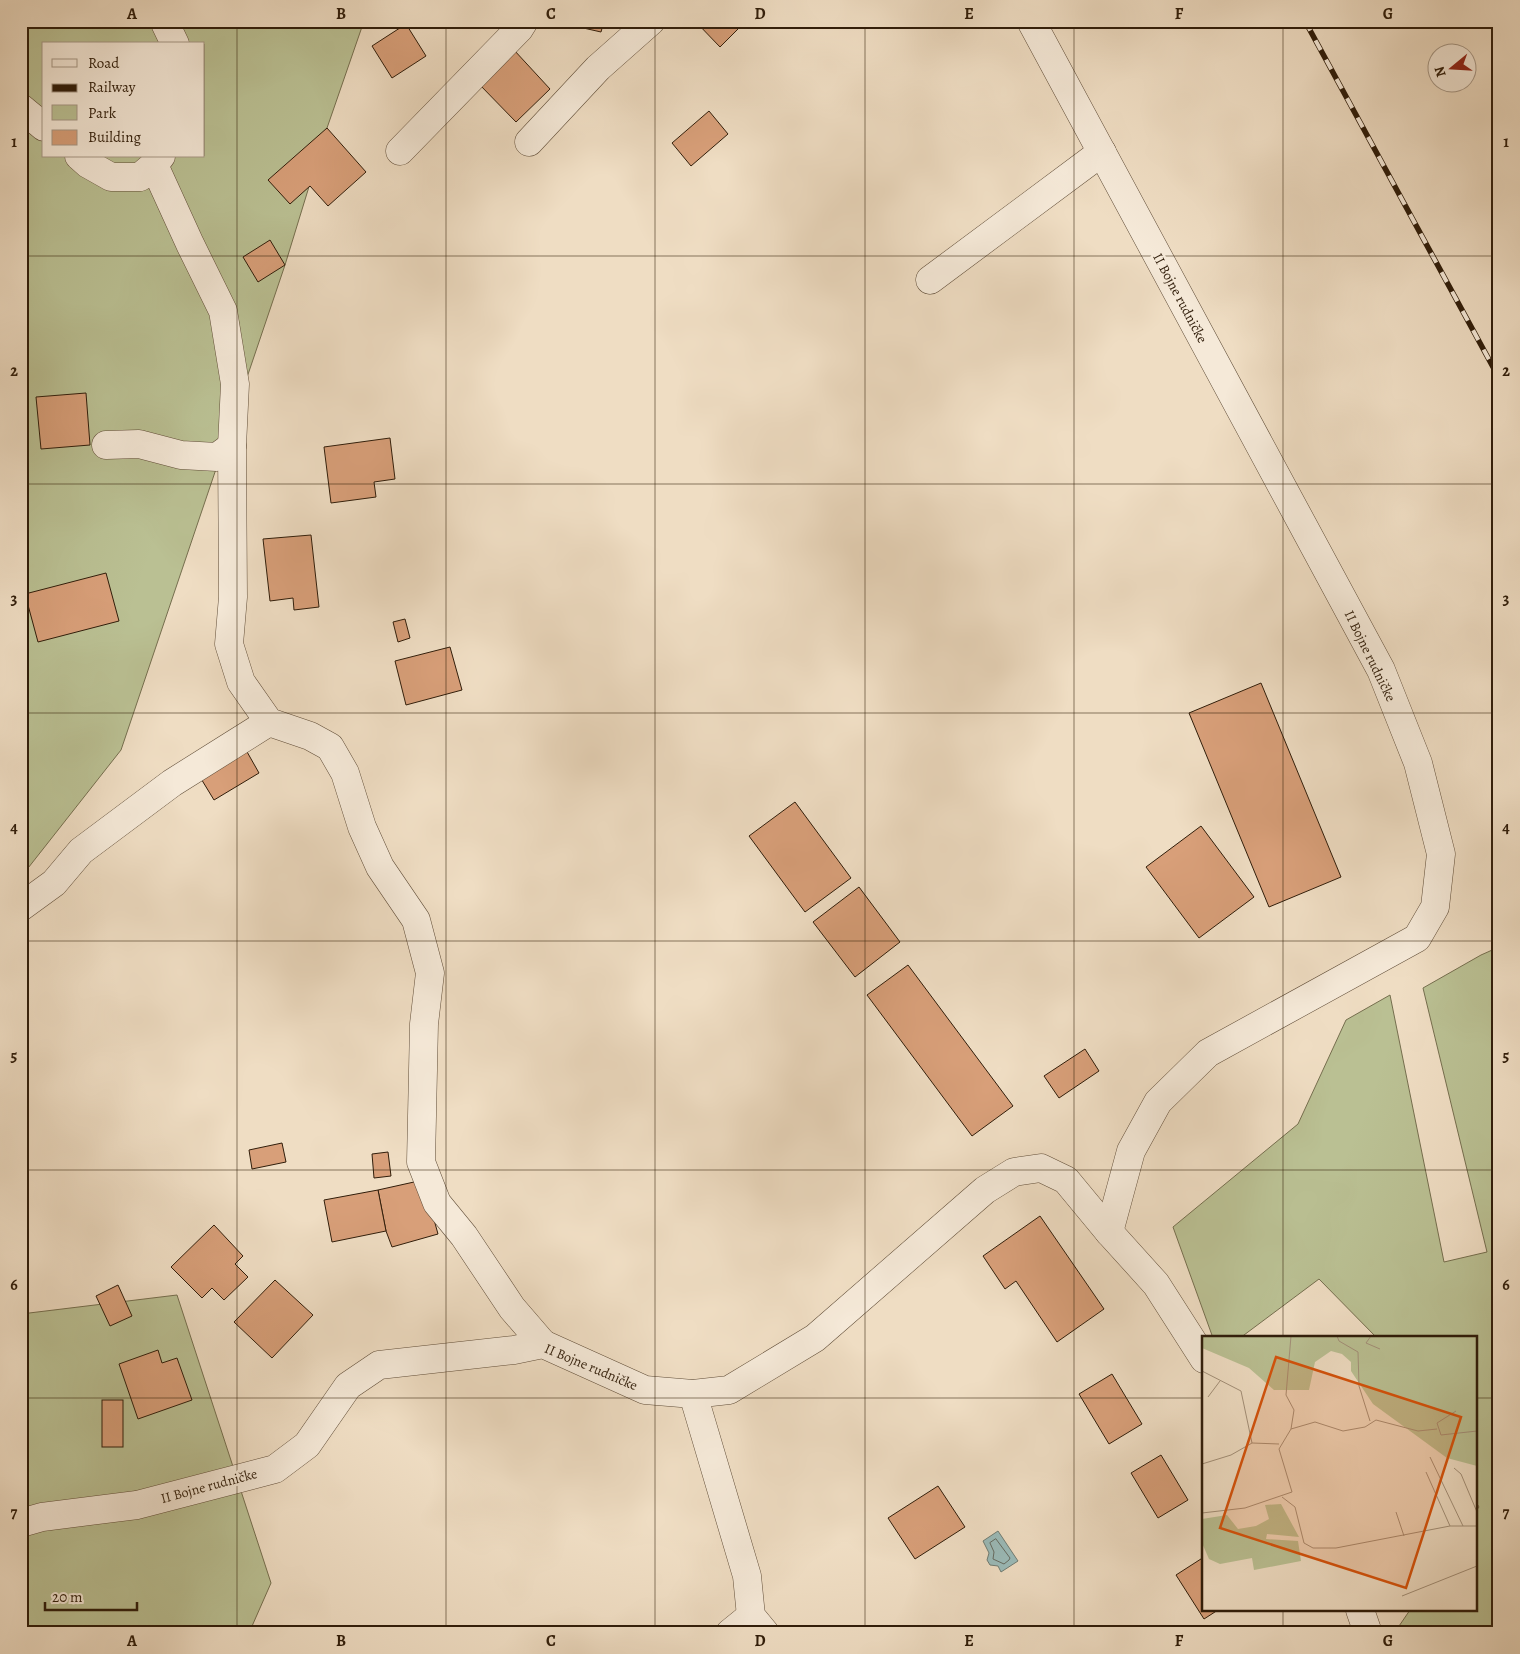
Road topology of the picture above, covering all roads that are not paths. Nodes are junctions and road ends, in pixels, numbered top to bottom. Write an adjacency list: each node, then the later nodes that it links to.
1 (164, 21): 5 (street)
2 (524, 21): 9 (street)
3 (651, 21): 8 (street)
4 (1031, 21): 10 (street, II Bojne rudničke)
5 (174, 42)
6 (21, 108): 7 (street)
7 (42, 125)
8 (529, 142)
9 (400, 151)
10 (1102, 152): 13 (street); 18 (street, II Bojne rudničke)
11 (81, 158): 12 (street)
12 (158, 161): 15 (street)
13 (930, 280)
14 (106, 445): 15 (street)
15 (232, 446): 16 (street)
16 (269, 722): 17 (street); 19 (street)
17 (21, 907)
18 (1109, 1232): 20 (street, II Bojne rudničke); 21 (street, II Bojne rudničke)
19 (543, 1344): 21 (street, II Bojne rudničke); 22 (street, II Bojne rudničke)
20 (1202, 1356)
21 (693, 1394): 24 (street)
22 (21, 1523)
23 (1361, 1612): 26 (street)
24 (758, 1625): 25 (street)
25 (730, 1633)
26 (1368, 1633)

